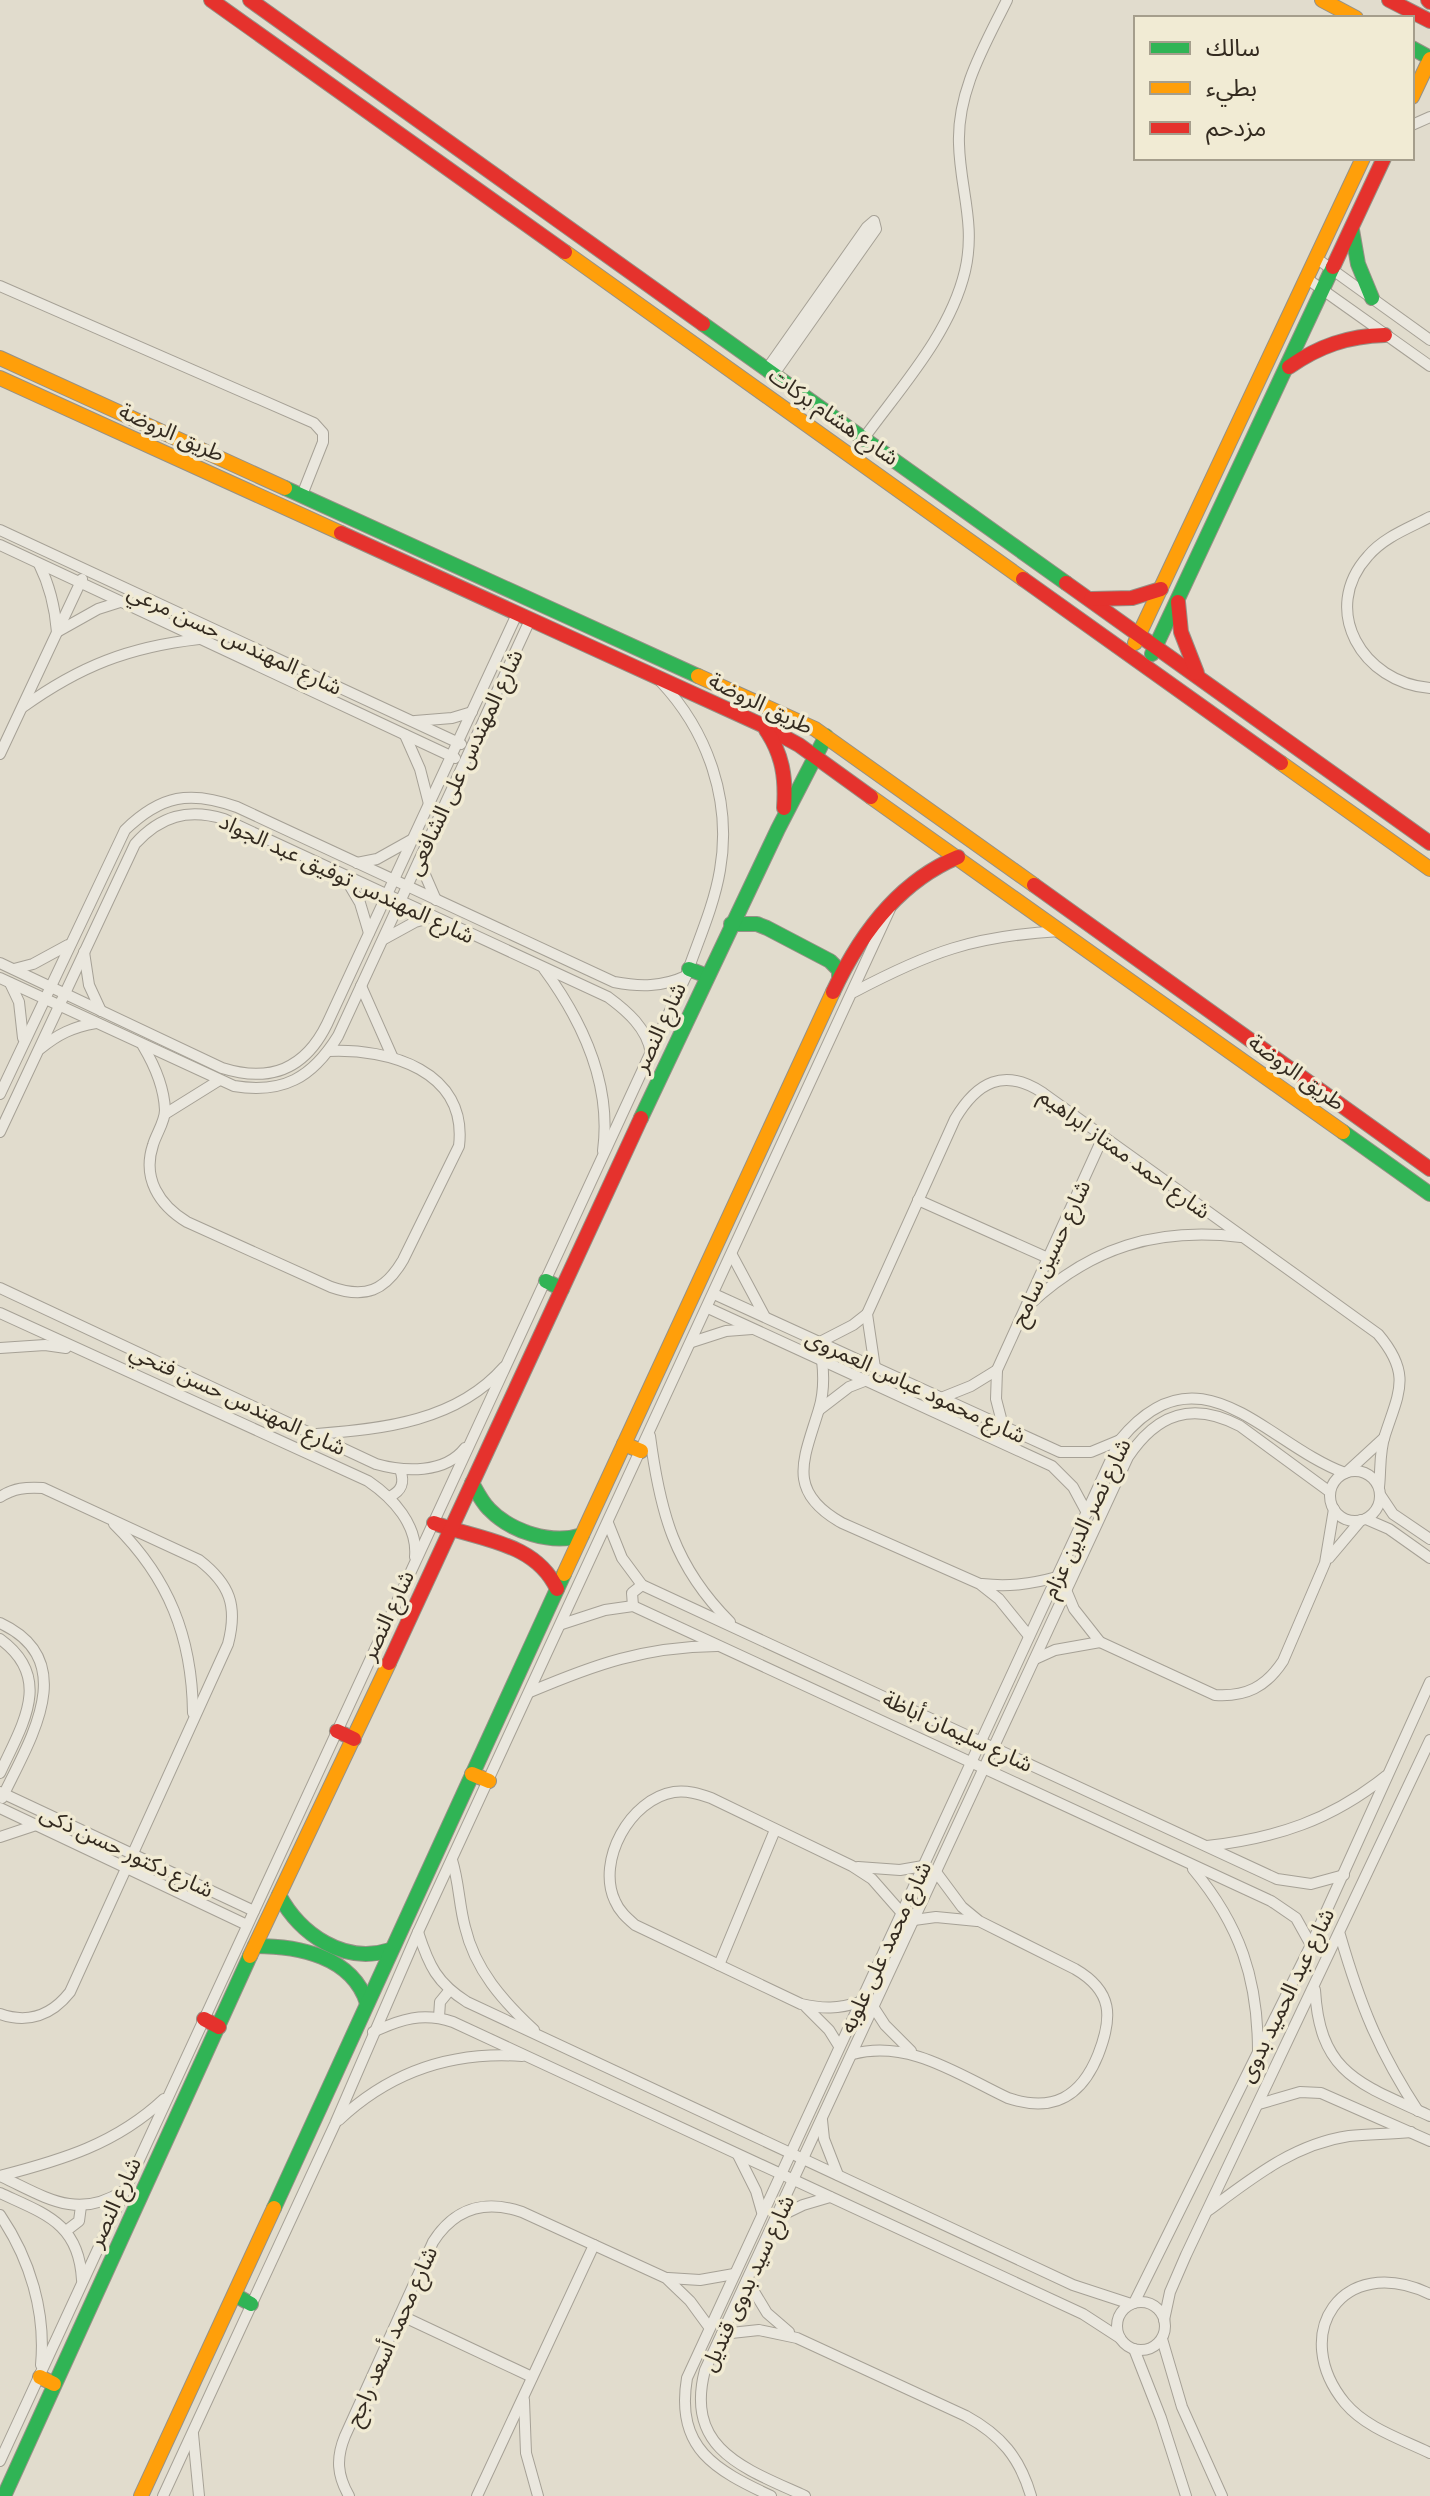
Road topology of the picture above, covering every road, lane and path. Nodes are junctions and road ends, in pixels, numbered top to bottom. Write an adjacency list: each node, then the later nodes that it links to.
1 (211, 0): 9 (street, شارع هشام بركات)
2 (250, 0): 8 (street, شارع هشام بركات)
3 (1007, 0): 30 (street)
4 (1322, 0): 6 (street)
5 (1389, 0): 7 (street)
6 (1351, 16)
7 (1430, 21)
8 (292, 30): 9 (street); 21 (street, شارع هشام بركات)
9 (279, 48): 22 (street, شارع هشام بركات)
10 (1430, 58): 11 (street)
11 (1414, 93)
12 (1362, 160): 15 (street)
13 (1383, 160): 14 (street)
14 (1352, 227): 16 (street); 20 (street)
15 (1316, 258): 16 (street); 17 (street)
16 (1332, 270): 19 (street); 20 (street)
17 (1306, 278): 19 (street); 44 (street)
18 (0, 286): 33 (street)
19 (1322, 290): 23 (street); 27 (street)
20 (1372, 298): 24 (street)
21 (675, 303): 22 (street); 28 (street, شارع هشام بركات)
22 (663, 321): 32 (street, شارع هشام بركات)
23 (1385, 335): 26 (street); 27 (street)
24 (1430, 340)
25 (0, 358): 33 (street, طريق الروضة)
26 (1430, 366)
27 (1285, 370): 46 (street)
28 (770, 371): 28 (street); 30 (street, شارع هشام بركات)
29 (0, 378): 36 (street, طريق الروضة)
30 (864, 438): 31 (street, شارع هشام بركات)
31 (899, 463): 32 (street); 45 (street, شارع هشام بركات)
32 (887, 480): 53 (street, شارع هشام بركات)
33 (302, 495): 34 (street, طريق الروضة)
34 (336, 510): 36 (street); 38 (street, طريق الروضة)
35 (1430, 517): 57 (street)
36 (329, 528): 40 (street, طريق الروضة)
37 (0, 530): 42 (street, شارع المهندس حسن مرعي)
38 (380, 530): 40 (street); 63 (street, طريق الروضة)
39 (0, 545): 41 (street, شارع المهندس حسن مرعي)
40 (374, 548): 48 (street, طريق الروضة)
41 (39, 564): 43 (street, شارع المهندس حسن مرعي); 49 (street)
42 (86, 570): 43 (street); 60 (street, شارع المهندس حسن مرعي)
43 (80, 583): 47 (street, شارع المهندس حسن مرعي); 49 (street)
44 (1161, 589): 45 (street); 50 (street)
45 (1088, 598): 50 (street, شارع هشام بركات)
46 (1178, 599): 52 (street); 55 (street)
47 (120, 602): 49 (street); 51 (street, شارع المهندس حسن مرعي)
48 (523, 617): 56 (street, طريق الروضة); 59 (street, شارع المهندس على الشافعى); 65 (street, شارع المهندس على الشافعى)
49 (57, 632): 58 (street)
50 (1139, 635): 52 (street, شارع هشام بركات); 53 (street)
51 (200, 639): 58 (street); 62 (street, شارع المهندس حسن مرعي)
52 (1156, 646): 54 (street); 55 (street, شارع هشام بركات)
53 (1131, 654): 54 (street, شارع هشام بركات)
54 (1147, 665): 79 (street, شارع هشام بركات)
55 (1199, 677): 75 (street, شارع هشام بركات)
56 (657, 678): 61 (street, طريق الروضة); 97 (street)
57 (1430, 688)
58 (21, 708): 66 (street)
59 (472, 712): 60 (street); 64 (street, شارع المهندس على الشافعى)
60 (410, 721): 64 (street, شارع المهندس حسن مرعي)
61 (764, 726): 67 (street, طريق الروضة); 73 (street)
62 (405, 735): 68 (street, شارع المهندس حسن مرعي); 71 (street)
63 (826, 736): 67 (street, شارع النصر); 70 (street, طريق الروضة)
64 (458, 743): 65 (street, شارع المهندس حسن مرعي); 68 (street, شارع المهندس على الشافعى)
65 (470, 749): 69 (street, شارع المهندس على الشافعى)
66 (0, 754)
67 (815, 755): 72 (street, طريق الروضة); 73 (street, شارع النصر)
68 (451, 756): 69 (street, شارع المهندس حسن مرعي); 71 (street, شارع المهندس على الشافعى)
69 (464, 762): 77 (street, شارع المهندس على الشافعى)
70 (918, 801): 72 (street); 115 (street, طريق الروضة)
71 (429, 804): 74 (street, شارع المهندس على الشافعى)
72 (905, 819): 76 (street, طريق الروضة)
73 (778, 829): 88 (street, شارع النصر)
74 (413, 839): 78 (street); 81 (street, شارع المهندس على الشافعى)
75 (1430, 843)
76 (958, 857): 84 (street); 89 (street, طريق الروضة)
77 (419, 861): 82 (street, شارع المهندس على الشافعى); 85 (street)
78 (357, 863): 81 (street, شارع المهندس توفيق عبد الجواد); 92 (street, شارع المهندس توفيق عبد الجواد)
79 (1430, 869)
80 (343, 875): 83 (street, شارع المهندس توفيق عبد الجواد); 90 (street); 93 (street, شارع المهندس توفيق عبد الجواد)
81 (394, 880): 82 (street, شارع المهندس توفيق عبد الجواد); 83 (street, شارع المهندس على الشافعى)
82 (407, 886): 85 (street, شارع المهندس توفيق عبد الجواد); 86 (street, شارع المهندس على الشافعى)
83 (387, 895): 86 (street, شارع المهندس توفيق عبد الجواد); 90 (street, شارع المهندس على الشافعى)
84 (896, 896): 99 (street); 103 (street)
85 (436, 900): 97 (street, شارع المهندس توفيق عبد الجواد)
86 (400, 901): 87 (street, شارع المهندس توفيق عبد الجواد); 91 (street, شارع المهندس على الشافعى)
87 (433, 917): 91 (street); 95 (street, شارع المهندس توفيق عبد الجواد)
88 (731, 924): 98 (street, شارع النصر); 99 (street)
89 (1062, 931): 103 (street); 117 (street, طريق الروضة)
90 (369, 933): 107 (street, شارع المهندس على الشافعى)
91 (382, 940): 101 (street, شارع المهندس على الشافعى)
92 (70, 944): 96 (street); 102 (street, شارع المهندس توفيق عبد الجواد)
93 (84, 950): 104 (street, شارع المهندس توفيق عبد الجواد); 107 (street)
94 (0, 963): 96 (street, شارع المهندس على الشافعى)
95 (543, 968): 114 (street, شارع المهندس توفيق عبد الجواد); 126 (street)
96 (13, 969): 102 (street, شارع المهندس على الشافعى)
97 (688, 972): 98 (street); 114 (street)
98 (707, 976): 135 (street, شارع النصر)
99 (839, 979): 123 (street)
100 (5, 980): 105 (street, شارع المهندس على الشافعى); 109 (street)
101 (361, 986): 112 (street, شارع المهندس على الشافعى); 113 (street)
102 (50, 987): 104 (street, شارع المهندس على الشافعى); 105 (street, شارع المهندس توفيق عبد الجواد)
103 (854, 992): 125 (street)
104 (64, 993): 106 (street, شارع المهندس توفيق عبد الجواد); 107 (street, شارع المهندس على الشافعى)
105 (44, 999): 106 (street, شارع المهندس على الشافعى); 109 (street, شارع المهندس توفيق عبد الجواد)
106 (59, 1006): 108 (street, شارع المهندس على الشافعى); 111 (street, شارع المهندس توفيق عبد الجواد)
107 (101, 1011)
108 (96, 1023): 110 (street, شارع المهندس على الشافعى); 111 (street)
109 (23, 1044): 118 (street, شارع المهندس توفيق عبد الجواد)
110 (142, 1045): 116 (street, شارع المهندس على الشافعى); 120 (street)
111 (38, 1050): 122 (street, شارع المهندس توفيق عبد الجواد)
112 (328, 1051): 113 (street); 116 (street, شارع المهندس على الشافعى)
113 (392, 1056): 120 (street)
114 (651, 1056): 126 (street)
115 (1297, 1073): 117 (street); 119 (street, طريق الروضة)
116 (218, 1081): 120 (street)
117 (1285, 1090): 121 (street, طريق الروضة)
118 (0, 1094)
119 (1331, 1098): 121 (street); 127 (street, طريق الروضة)
120 (165, 1114)
121 (1320, 1116): 128 (street, طريق الروضة)
122 (0, 1132)
123 (768, 1134): 125 (street); 160 (street)
124 (1103, 1137): 129 (street, شارع احمد ممتاز ابراهيم); 130 (street, شارع احمد ممتاز ابراهيم); 132 (street, شارع حسين سامح)
125 (784, 1141): 131 (street)
126 (602, 1162): 133 (street)
127 (1430, 1169)
128 (1430, 1194)
129 (918, 1200): 132 (street); 140 (street, شارع احمد ممتاز ابراهيم)
130 (1243, 1237): 138 (street); 158 (street, شارع احمد ممتاز ابراهيم)
131 (732, 1255): 136 (street); 141 (street)
132 (1048, 1258): 138 (street, شارع حسين سامح)
133 (546, 1281): 135 (street); 147 (street)
134 (0, 1288): 155 (street, شارع المهندس حسن فتحي)
135 (562, 1289): 166 (street, شارع النصر)
136 (714, 1294): 137 (street); 141 (street, شارع محمود عباس العمروى)
137 (708, 1308): 142 (street, شارع محمود عباس العمروى); 143 (street)
138 (1024, 1310): 150 (street, شارع حسين سامح)
139 (0, 1313): 146 (street, شارع المهندس حسن فتحي)
140 (867, 1314): 144 (street); 149 (street)
141 (765, 1317): 144 (street, شارع محمود عباس العمروى)
142 (757, 1329): 143 (street); 148 (street, شارع محمود عباس العمروى)
143 (692, 1342): 156 (street)
144 (820, 1342): 149 (street, شارع محمود عباس العمروى)
145 (0, 1348): 146 (street)
146 (77, 1349): 170 (street, شارع المهندس حسن فتحي)
147 (513, 1352): 155 (street); 157 (street)
148 (822, 1360): 151 (street, شارع محمود عباس العمروى); 153 (street)
149 (875, 1368): 152 (street, شارع محمود عباس العمروى)
150 (997, 1370): 152 (street); 154 (street, شارع حسين سامح)
151 (867, 1380): 153 (street); 163 (street, شارع محمود عباس العمروى)
152 (941, 1398): 154 (street, شارع محمود عباس العمروى)
153 (819, 1410): 184 (street)
154 (1003, 1426): 162 (street, شارع محمود عباس العمروى)
155 (316, 1434): 164 (street, شارع المهندس حسن فتحي)
156 (649, 1435): 161 (street); 191 (street)
157 (474, 1437): 164 (street, شارع المهندس حسن فتحي); 175 (street)
158 (1384, 1438): 165 (street, شارع احمد ممتاز ابراهيم); 167 (street, شارع احمد ممتاز ابراهيم)
159 (1120, 1440): 162 (street, شارع محمود عباس العمروى); 165 (street, شارع نصر الدين عزام); 172 (street, شارع نصر الدين عزام)
160 (624, 1444): 161 (street); 178 (street)
161 (641, 1451): 176 (street)
162 (1060, 1452): 163 (street)
163 (1052, 1466): 172 (street, شارع محمود عباس العمروى)
164 (400, 1469): 170 (street)
165 (1346, 1472): 167 (street); 168 (street)
166 (472, 1483): 177 (street, شارع النصر); 178 (street)
167 (1380, 1491): 174 (street); 179 (street)
168 (1330, 1492): 171 (street); 186 (street, شارع نصر الدين عزام)
169 (0, 1497): 173 (street)
170 (389, 1497): 182 (street, شارع المهندس حسن فتحي)
171 (1334, 1509): 174 (street); 181 (street)
172 (1087, 1513): 183 (street, شارع نصر الدين عزام)
173 (107, 1517): 199 (street); 199 (street)
174 (1363, 1520): 180 (street); 181 (street)
175 (434, 1523): 177 (street); 182 (street)
176 (608, 1523): 185 (street); 190 (street)
177 (450, 1531): 187 (street); 201 (street, شارع النصر)
178 (582, 1535): 187 (street)
179 (1430, 1539)
180 (1430, 1558)
181 (1325, 1563): 194 (street)
182 (415, 1564): 200 (street)
183 (1057, 1577): 184 (street); 186 (street); 192 (street, شارع نصر الدين عزام)
184 (980, 1584): 192 (street)
185 (642, 1585): 188 (street); 191 (street, شارع سليمان أباظة)
186 (1068, 1587): 194 (street); 196 (street, شارع نصر الدين عزام)
187 (557, 1589): 208 (street)
188 (633, 1606): 190 (street); 195 (street, شارع سليمان أباظة)
189 (0, 1623): 211 (street)
190 (562, 1624): 198 (street)
191 (737, 1629): 203 (street, شارع سليمان أباظة)
192 (1029, 1636): 203 (street, شارع نصر الدين عزام)
193 (0, 1639): 207 (street)
194 (1100, 1642): 196 (street)
195 (720, 1646): 198 (street); 205 (street, شارع سليمان أباظة)
196 (1035, 1659): 204 (street, شارع نصر الدين عزام)
197 (1430, 1682): 209 (street, شارع عبد الحميد بدوى)
198 (530, 1692): 210 (street)
199 (193, 1719): 218 (street)
200 (337, 1731): 201 (street); 227 (street)
201 (354, 1739): 226 (street, شارع النصر)
202 (1430, 1740): 213 (street, شارع عبد الحميد بدوى)
203 (981, 1742): 204 (street, شارع سليمان أباظة); 205 (street, شارع محمد على علوبه)
204 (994, 1748): 206 (street, شارع محمد على علوبه); 217 (street, شارع سليمان أباظة)
205 (971, 1763): 206 (street, شارع سليمان أباظة); 222 (street, شارع محمد على علوبه)
206 (984, 1769): 220 (street, شارع سليمان أباظة); 224 (street, شارع محمد على علوبه)
207 (0, 1773)
208 (472, 1774): 210 (street); 236 (street)
209 (1388, 1774): 212 (street, شارع عبد الحميد بدوى); 217 (street)
210 (489, 1781): 219 (street)
211 (1, 1800): 214 (street, شارع دكتور حسن ذكى); 218 (street, شارع دكتور حسن ذكى)
212 (1375, 1803): 213 (street); 225 (street, شارع عبد الحميد بدوى)
213 (1396, 1812): 233 (street, شارع عبد الحميد بدوى)
214 (36, 1825): 216 (street); 223 (street, شارع دكتور حسن ذكى)
215 (775, 1830): 221 (street); 237 (street); 237 (street)
216 (0, 1837)
217 (1206, 1846): 225 (street, شارع سليمان أباظة)
218 (131, 1853): 223 (street); 227 (street, شارع دكتور حسن ذكى)
219 (452, 1860): 232 (street); 249 (street)
220 (1190, 1864): 234 (street, شارع سليمان أباظة); 253 (street)
221 (852, 1866): 222 (street); 228 (street)
222 (923, 1866): 228 (street, شارع محمد على علوبه)
223 (125, 1867): 231 (street, شارع دكتور حسن ذكى); 244 (street)
224 (936, 1872): 229 (street, شارع محمد على علوبه); 230 (street)
225 (1344, 1875): 234 (street, شارع عبد الحميد بدوى)
226 (279, 1895): 235 (street, شارع النصر); 236 (street)
227 (254, 1911): 231 (street)
228 (901, 1912): 240 (street, شارع محمد على علوبه)
229 (914, 1920): 230 (street); 243 (street, شارع محمد على علوبه)
230 (979, 1921): 252 (street)
231 (247, 1925): 246 (street)
232 (418, 1932): 239 (street); 248 (street)
233 (1340, 1935): 238 (street, شارع عبد الحميد بدوى); 259 (street)
234 (1311, 1945): 253 (street, شارع عبد الحميد بدوى)
235 (255, 1946): 241 (street); 247 (street, شارع النصر)
236 (390, 1950): 241 (street)
237 (719, 1965): 242 (street)
238 (1315, 1986): 255 (street); 257 (street, شارع عبد الحميد بدوى)
239 (449, 1991): 245 (street); 249 (street)
240 (860, 2002): 242 (street); 250 (street, شارع محمد على علوبه)
241 (367, 2003): 287 (street)
242 (801, 2004): 250 (street)
243 (874, 2008): 251 (street, شارع محمد على علوبه); 252 (street)
244 (0, 2014)
245 (439, 2017): 248 (street); 254 (street)
246 (204, 2019): 247 (street); 256 (street)
247 (219, 2027): 300 (street, شارع النصر)
248 (373, 2032): 262 (street)
249 (541, 2037): 265 (street)
250 (839, 2046): 265 (street, شارع محمد على علوبه)
251 (853, 2054): 252 (street); 261 (street, شارع محمد على علوبه)
252 (916, 2054)
253 (1258, 2054): 289 (street, شارع عبد الحميد بدوى)
254 (528, 2057): 262 (street); 266 (street)
255 (1373, 2090): 258 (street); 259 (street)
256 (168, 2095): 270 (street); 272 (street)
257 (1259, 2104): 258 (street); 276 (street, شارع عبد الحميد بدوى)
258 (1363, 2110): 263 (street)
259 (1418, 2111): 260 (street)
260 (1430, 2116)
261 (822, 2120): 267 (street, شارع محمد على علوبه); 269 (street)
262 (335, 2124): 288 (street)
263 (1411, 2132): 264 (street); 276 (street)
264 (1430, 2141)
265 (790, 2153): 267 (street); 268 (street, شارع سيد بدوى قنديل)
266 (737, 2154): 268 (street); 277 (street)
267 (804, 2159): 269 (street); 271 (street, شارع سيد بدوى قنديل)
268 (780, 2174): 271 (street); 277 (street, شارع سيد بدوى قنديل)
269 (838, 2175): 289 (street)
270 (0, 2176): 275 (street)
271 (794, 2180): 274 (street); 279 (street, شارع سيد بدوى قنديل)
272 (124, 2190): 275 (street); 285 (street)
273 (0, 2193): 280 (street)
274 (831, 2197): 279 (street); 295 (street)
275 (81, 2206): 280 (street)
276 (1207, 2211): 291 (street, شارع عبد الحميد بدوى)
277 (762, 2212): 282 (street, شارع سيد بدوى قنديل)
278 (0, 2215): 298 (street)
279 (776, 2218): 284 (street, شارع سيد بدوى قنديل)
280 (66, 2231): 285 (street)
281 (594, 2245): 283 (street, شارع محمد أسعد راجح); 290 (street, شارع محمد أسعد راجح); 299 (street)
282 (734, 2274): 283 (street, شارع محمد أسعد راجح); 292 (street, شارع سيد بدوى قنديل)
283 (666, 2278): 292 (street, شارع محمد أسعد راجح)
284 (747, 2280): 293 (street, شارع سيد بدوى قنديل); 294 (street)
285 (82, 2281): 298 (street)
286 (1430, 2294): 303 (street)
287 (235, 2295): 288 (street); 308 (street)
288 (251, 2304): 302 (street)
289 (1133, 2304): 291 (street); 295 (street)
290 (400, 2315): 299 (street); 311 (street, شارع محمد أسعد راجح)
291 (1164, 2320): 296 (street)
292 (709, 2327): 314 (street, شارع سيد بدوى قنديل)
293 (722, 2334): 294 (street); 315 (street, شارع سيد بدوى قنديل)
294 (797, 2338): 316 (street)
295 (1120, 2338): 297 (street)
296 (1162, 2339): 297 (street); 318 (street)
297 (1134, 2349): 317 (street)
298 (40, 2377): 300 (street); 304 (street)
299 (532, 2377): 301 (street)
300 (54, 2384): 305 (street, شارع النصر)
301 (524, 2395): 312 (street); 313 (street)
302 (193, 2430): 309 (street); 310 (street)
303 (1430, 2453)
304 (0, 2461)
305 (12, 2479): 306 (street, شارع النصر); 307 (street)
306 (4, 2496)
307 (20, 2496)
308 (141, 2496)
309 (163, 2496)
310 (199, 2496)
311 (349, 2496)
312 (477, 2496)
313 (538, 2496)
314 (771, 2496)
315 (805, 2496)
316 (1031, 2496)
317 (1186, 2496)
318 (1222, 2496)

